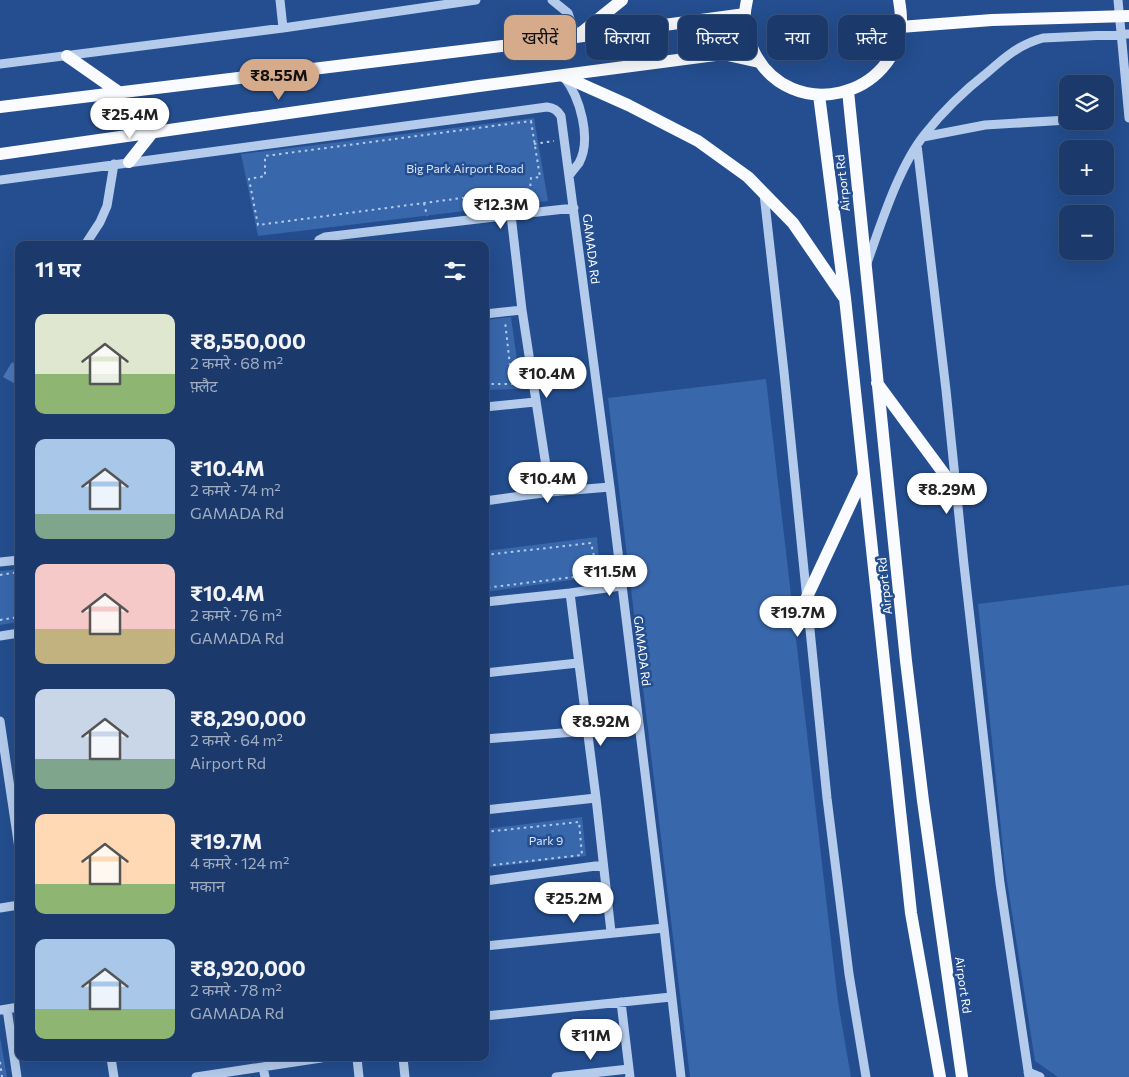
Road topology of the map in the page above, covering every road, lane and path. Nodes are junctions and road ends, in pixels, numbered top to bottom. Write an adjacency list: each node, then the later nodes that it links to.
1 (280, 0): 12 (street)
2 (476, 0): 12 (street)
3 (552, 0): 9 (street)
4 (622, 0): 15 (main road)
5 (747, 0): 8 (main road)
6 (899, 0): 10 (main road)
7 (1118, 0): 11 (street)
8 (745, 14): 15 (main road); 19 (main road)
9 (569, 15)
10 (901, 15)
11 (1125, 16): 13 (main road); 14 (street)
12 (284, 28): 17 (street)
13 (905, 28)
14 (1125, 34): 26 (street); 29 (street)
15 (576, 37)
16 (504, 46): 23 (main road)
17 (68, 56): 20 (street); 23 (main road)
18 (888, 60): 22 (main road)
19 (758, 62): 21 (main road); 24 (main road)
20 (0, 64)
21 (563, 76): 28 (main road); 36 (street); 38 (main road)
22 (848, 91): 24 (main road); 45 (main road, Airport Rd)
23 (120, 93): 25 (main road)
24 (819, 95): 46 (main road)
25 (0, 107)
26 (1129, 118)
27 (1059, 121): 29 (street)
28 (152, 133): 33 (main road); 34 (main road)
29 (923, 137): 32 (street)
30 (564, 140): 31 (path); 34 (street, GAMADA Rd); 36 (street, GAMADA Rd)
31 (534, 144): 39 (path); 39 (path)
32 (917, 145): 45 (street); 56 (street)
33 (0, 154)
34 (129, 162): 35 (street)
35 (114, 164): 37 (street); 43 (street)
36 (569, 176): 40 (street, GAMADA Rd)
37 (0, 180)
38 (764, 194): 46 (main road); 67 (street)
39 (424, 203): 42 (path)
40 (574, 208): 41 (street); 55 (street, GAMADA Rd)
41 (511, 215): 42 (street); 47 (street)
42 (430, 225): 44 (street)
43 (88, 241)
44 (319, 241)
45 (865, 267): 50 (main road, Airport Rd)
46 (844, 298): 54 (main road)
47 (522, 310): 48 (street); 52 (street)
48 (489, 314)
49 (505, 319): 51 (path)
50 (877, 383): 56 (main road); 113 (main road, Airport Rd)
51 (489, 384)
52 (535, 402): 53 (street); 57 (street)
53 (489, 407)
54 (864, 476): 67 (main road); 112 (main road)
55 (610, 487): 57 (street); 64 (street, GAMADA Rd)
56 (956, 490): 101 (street)
57 (550, 492): 58 (street)
58 (489, 500)
59 (489, 555): 65 (path)
60 (15, 560): 61 (street)
61 (0, 562)
62 (15, 573): 63 (path)
63 (0, 575)
64 (621, 586): 66 (street); 87 (street, GAMADA Rd)
65 (489, 588)
66 (570, 593): 68 (street); 73 (street)
67 (806, 599): 111 (street)
68 (489, 602)
69 (15, 618): 70 (path)
70 (0, 620)
71 (15, 634): 72 (street)
72 (0, 636)
73 (578, 663): 74 (street); 76 (street)
74 (489, 673)
75 (0, 727): 80 (street)
76 (587, 731): 77 (street); 78 (street)
77 (489, 739)
78 (596, 798): 79 (street); 82 (street)
79 (489, 810)
80 (15, 823)
81 (489, 832): 83 (path)
82 (603, 865): 84 (street); 88 (street)
83 (489, 866)
84 (489, 880)
85 (15, 906): 86 (street)
86 (0, 908)
87 (664, 928): 88 (street); 90 (street, GAMADA Rd)
88 (611, 932): 89 (street)
89 (489, 946)
90 (671, 997): 91 (street); 110 (street, GAMADA Rd)
91 (621, 1002): 93 (street); 100 (street)
92 (3, 1010): 103 (street)
93 (489, 1016)
94 (111, 1061): 104 (street)
95 (302, 1061): 99 (street)
96 (357, 1061): 107 (street)
97 (403, 1061): 108 (street)
98 (0, 1062): 102 (path)
99 (263, 1067): 105 (street); 106 (street)
100 (630, 1073): 109 (street)
101 (1029, 1074): 114 (street)
102 (2, 1077)
103 (17, 1077)
104 (114, 1077)
105 (202, 1077)
106 (265, 1077)
107 (359, 1077)
108 (405, 1077)
109 (556, 1077)
110 (681, 1077)
111 (866, 1077)
112 (940, 1077)
113 (962, 1077)
114 (1040, 1077)

